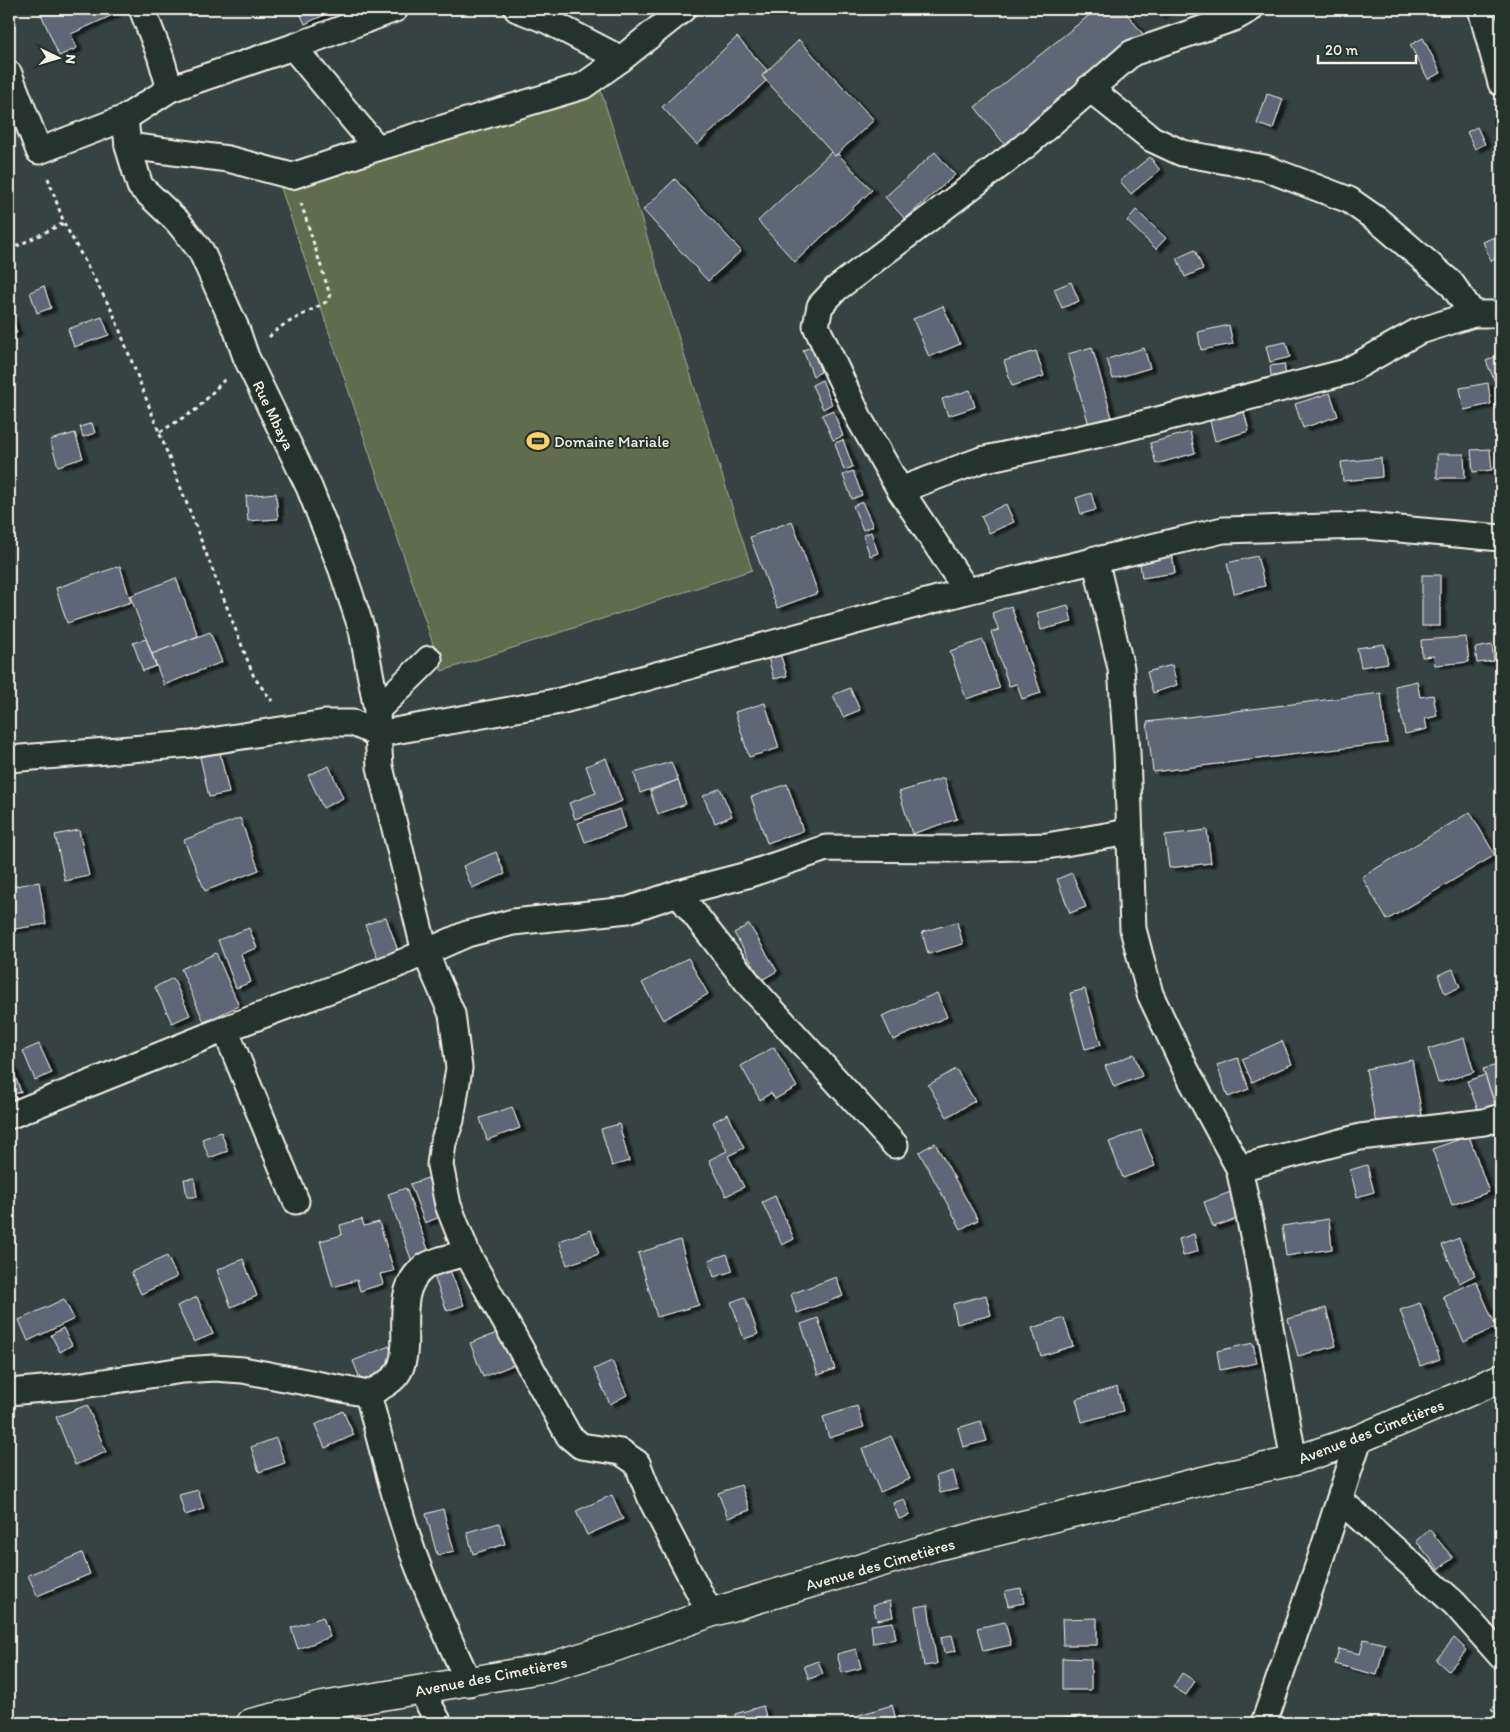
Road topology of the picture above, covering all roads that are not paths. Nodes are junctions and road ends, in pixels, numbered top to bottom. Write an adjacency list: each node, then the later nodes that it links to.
1 (142, 9): 12 (street)
2 (395, 9): 7 (street)
3 (517, 9): 8 (street)
4 (683, 9): 8 (street)
5 (1250, 9): 11 (street)
6 (1481, 9): 10 (street)
7 (293, 47): 12 (street); 15 (street)
8 (621, 59): 15 (street)
9 (9, 74): 13 (street)
10 (1501, 83)
11 (1089, 88): 16 (street); 18 (street)
12 (170, 89): 13 (street)
13 (126, 118): 14 (street, Rue Mbaya)
14 (128, 146): 15 (street); 23 (street, Rue Mbaya)
15 (377, 148)
16 (1474, 314): 17 (street); 18 (street)
17 (1501, 314)
18 (900, 490): 21 (street)
19 (1501, 538): 20 (street)
20 (1095, 559): 21 (street); 26 (street)
21 (967, 591): 24 (street)
22 (429, 659): 23 (street)
23 (377, 710): 24 (street, Rue Mbaya)
24 (378, 734): 25 (street); 28 (street, Rue Mbaya)
25 (9, 759)
26 (1129, 832): 27 (street); 33 (street)
27 (678, 893): 28 (street); 32 (street)
28 (425, 952): 29 (street); 35 (street, Rue Mbaya)
29 (225, 1029): 30 (street); 34 (street)
30 (9, 1116)
31 (1501, 1117): 33 (street)
32 (895, 1144)
33 (1239, 1168): 40 (street)
34 (296, 1201)
35 (467, 1252): 38 (street); 42 (street, Rue Mbaya)
36 (1501, 1378): 39 (street, Avenue des Cimetières)
37 (9, 1392): 38 (street)
38 (368, 1394): 44 (street)
39 (1359, 1439): 40 (street, Avenue des Cimetières); 41 (street)
40 (1294, 1461): 42 (street, Avenue des Cimetières)
41 (1340, 1500): 43 (street); 48 (street)
42 (710, 1613): 44 (street, Avenue des Cimetières)
43 (1501, 1656)
44 (470, 1683): 45 (street, Avenue des Cimetières)
45 (421, 1690): 46 (street, Avenue des Cimetières); 47 (street)
46 (251, 1723)
47 (439, 1723)
48 (1264, 1723)

